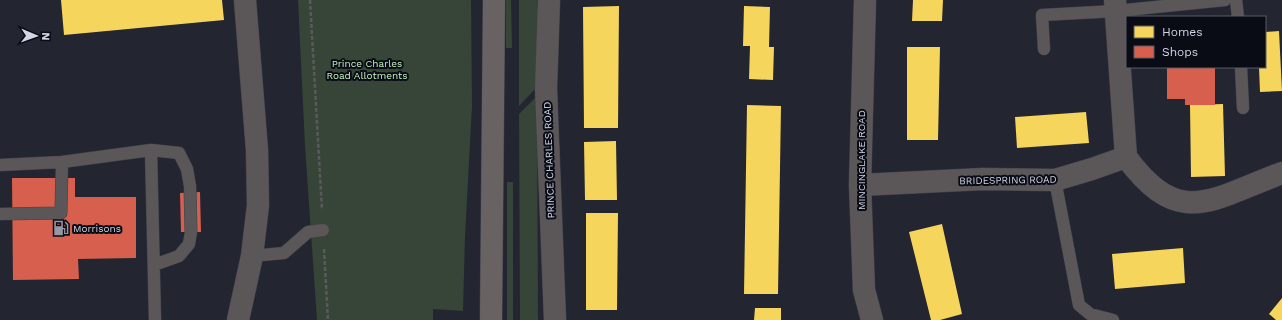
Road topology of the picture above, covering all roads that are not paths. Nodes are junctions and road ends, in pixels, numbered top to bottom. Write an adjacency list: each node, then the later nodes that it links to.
1 (245, 0): 21 (street)
2 (494, 0): 25 (street)
3 (549, 0): 26 (street, PRINCE CHARLES ROAD)
4 (864, 0): 18 (street, MINCINGLAKE ROAD)
5 (1225, 0): 7 (lane)
6 (1236, 0): 8 (lane)
7 (1115, 5): 9 (lane); 13 (street)
8 (1238, 16)
9 (1044, 49)
10 (1241, 68): 11 (lane)
11 (1243, 108)
12 (151, 150): 14 (lane); 22 (lane); 22 (lane)
13 (1126, 157): 16 (street); 17 (street, BRIDESPRING ROAD)
14 (62, 162): 15 (lane); 19 (lane)
15 (0, 166)
16 (1282, 173)
17 (1056, 180): 18 (street, BRIDESPRING ROAD); 28 (lane)
18 (860, 185): 27 (street, MINCINGLAKE ROAD)
19 (0, 214)
20 (323, 230): 21 (lane)
21 (252, 256): 24 (street)
22 (154, 265): 23 (lane)
23 (155, 320)
24 (238, 320)
25 (491, 320)
26 (555, 320)
27 (872, 320)
28 (1113, 320)

